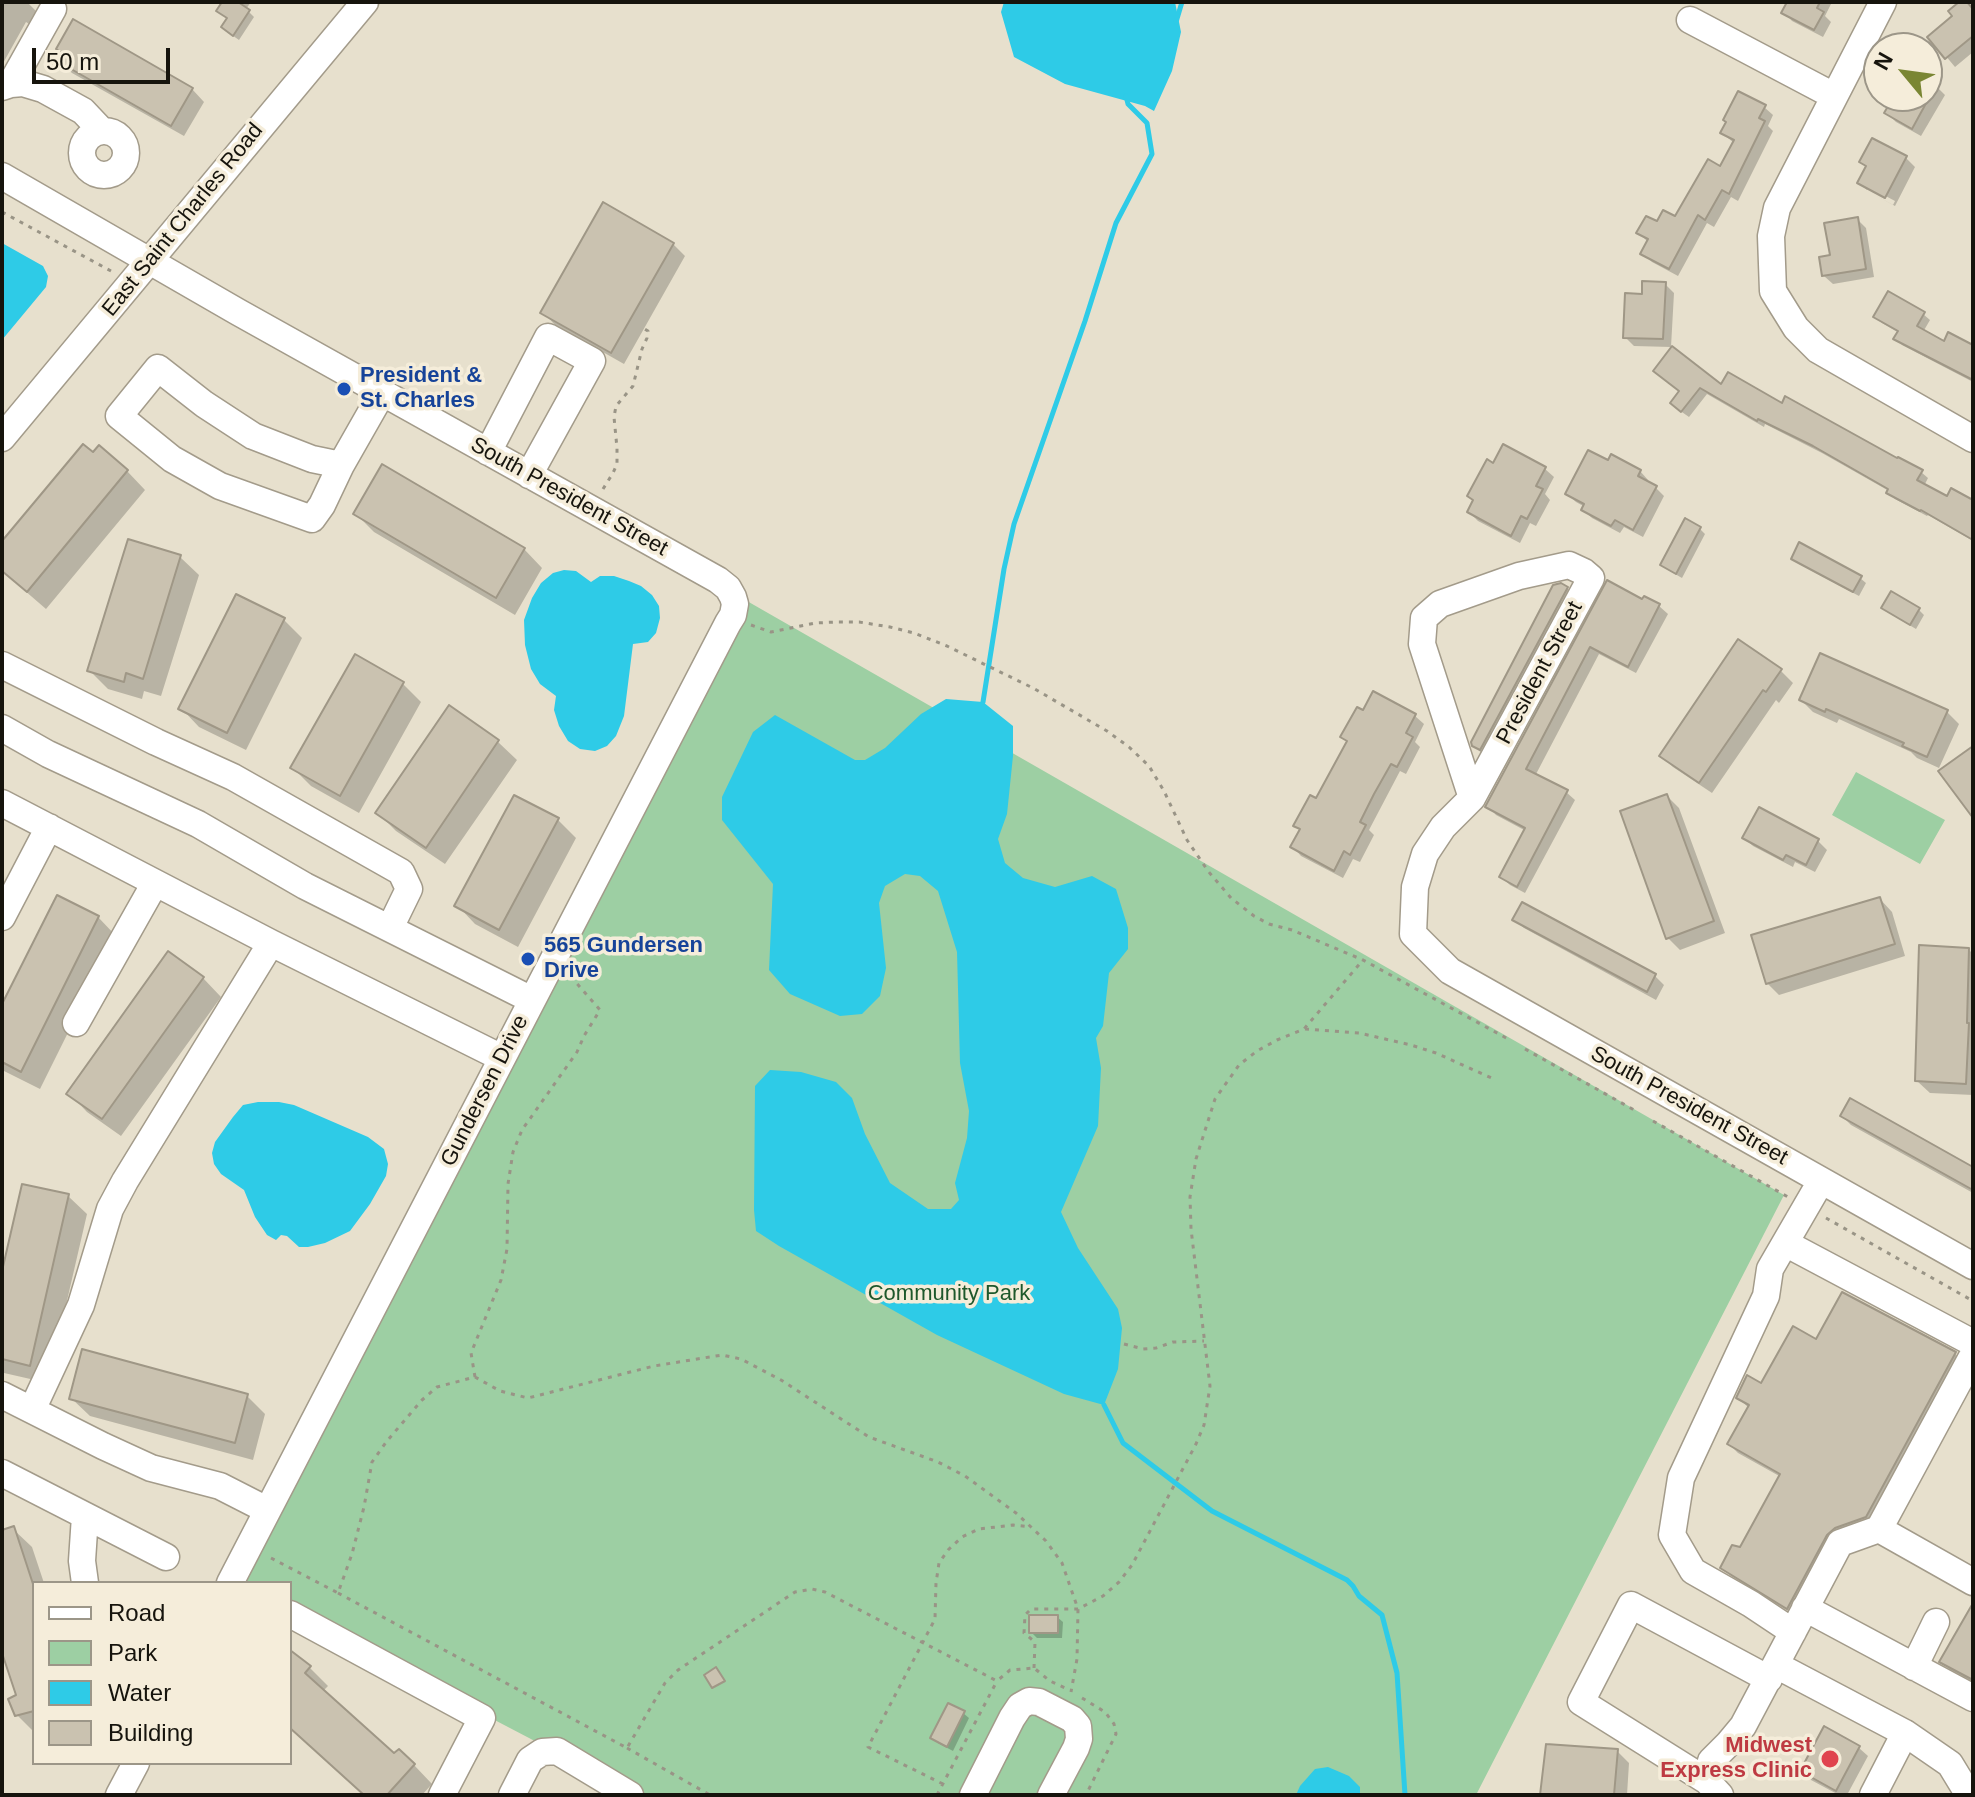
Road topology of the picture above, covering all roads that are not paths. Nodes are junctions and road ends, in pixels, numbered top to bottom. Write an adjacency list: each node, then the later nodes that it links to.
1 (365, 2): 9 (street, East Saint Charles Road)
2 (1883, 2): 6 (street)
3 (53, 9): 5 (street)
4 (1690, 20): 6 (street)
5 (6, 86): 7 (street)
6 (1834, 96): 12 (street)
7 (101, 130)
8 (2, 176): 9 (street)
9 (150, 261): 10 (street, South President Street); 11 (street, East Saint Charles Road)
10 (382, 393): 13 (street, South President Street); 14 (street)
11 (2, 438)
12 (1973, 439)
13 (488, 452): 15 (street, South President Street); 15 (street)
14 (341, 465): 14 (street)
15 (529, 475): 16 (street, South President Street)
16 (733, 597): 27 (street, Gundersen Drive)
17 (2, 665): 24 (street)
18 (2, 728): 24 (street)
19 (1472, 798): 19 (street, President Street); 25 (street, President Street)
20 (2, 803): 21 (street)
21 (49, 827): 22 (street); 23 (street)
22 (155, 883): 26 (street); 28 (street)
23 (2, 917)
24 (390, 928): 27 (street)
25 (1413, 934): 30 (street, South President Street)
26 (271, 943): 29 (street); 36 (street)
27 (532, 1000): 29 (street, Gundersen Drive)
28 (76, 1023)
29 (502, 1058): 38 (street, Gundersen Drive)
30 (1821, 1181): 31 (street); 32 (street, South President Street)
31 (1785, 1243): 33 (street); 48 (street)
32 (1973, 1266)
33 (1973, 1343)
34 (1973, 1355): 40 (street)
35 (2, 1395): 36 (street)
36 (32, 1410): 38 (street)
37 (2, 1473): 39 (street)
38 (267, 1510): 43 (street, Gundersen Drive)
39 (85, 1516): 41 (street); 42 (street)
40 (1879, 1529): 44 (street); 45 (street)
41 (166, 1557)
42 (85, 1581)
43 (232, 1581)
44 (1973, 1582)
45 (1805, 1608): 48 (street); 49 (street)
46 (292, 1615): 57 (street)
47 (1936, 1622): 49 (street)
48 (1793, 1632): 50 (street)
49 (1914, 1667): 51 (street)
50 (1772, 1672): 52 (street); 54 (street); 54 (street)
51 (1973, 1698)
52 (1905, 1733): 55 (street); 62 (street)
53 (135, 1765): 56 (street)
54 (1714, 1788)
55 (1973, 1791)
56 (119, 1795)
57 (442, 1795)
58 (512, 1795): 59 (street)
59 (630, 1795)
60 (973, 1795): 61 (street)
61 (1051, 1795)
62 (1873, 1795)

